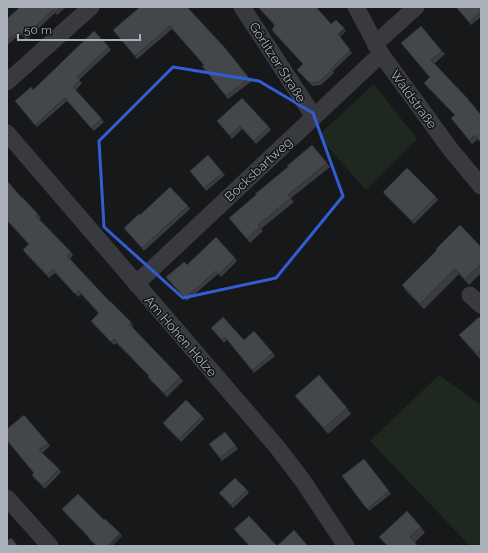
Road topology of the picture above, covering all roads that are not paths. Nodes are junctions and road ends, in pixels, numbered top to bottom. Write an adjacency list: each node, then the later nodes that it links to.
1 (91, 7): 6 (street)
2 (242, 7): 7 (street, Görlitzer Straße)
3 (356, 7): 5 (street, Waldstraße)
4 (416, 7): 5 (street, Bocksbartweg)
5 (378, 49): 7 (street, Bocksbartweg); 9 (street, Waldstraße)
6 (7, 82)
7 (314, 117): 10 (street, Bocksbartweg)
8 (7, 133): 10 (street, Am Hohen Holze)
9 (481, 186)
10 (136, 284): 13 (street, Am Hohen Holze)
11 (7, 498): 12 (street)
12 (50, 546)
13 (346, 546)

